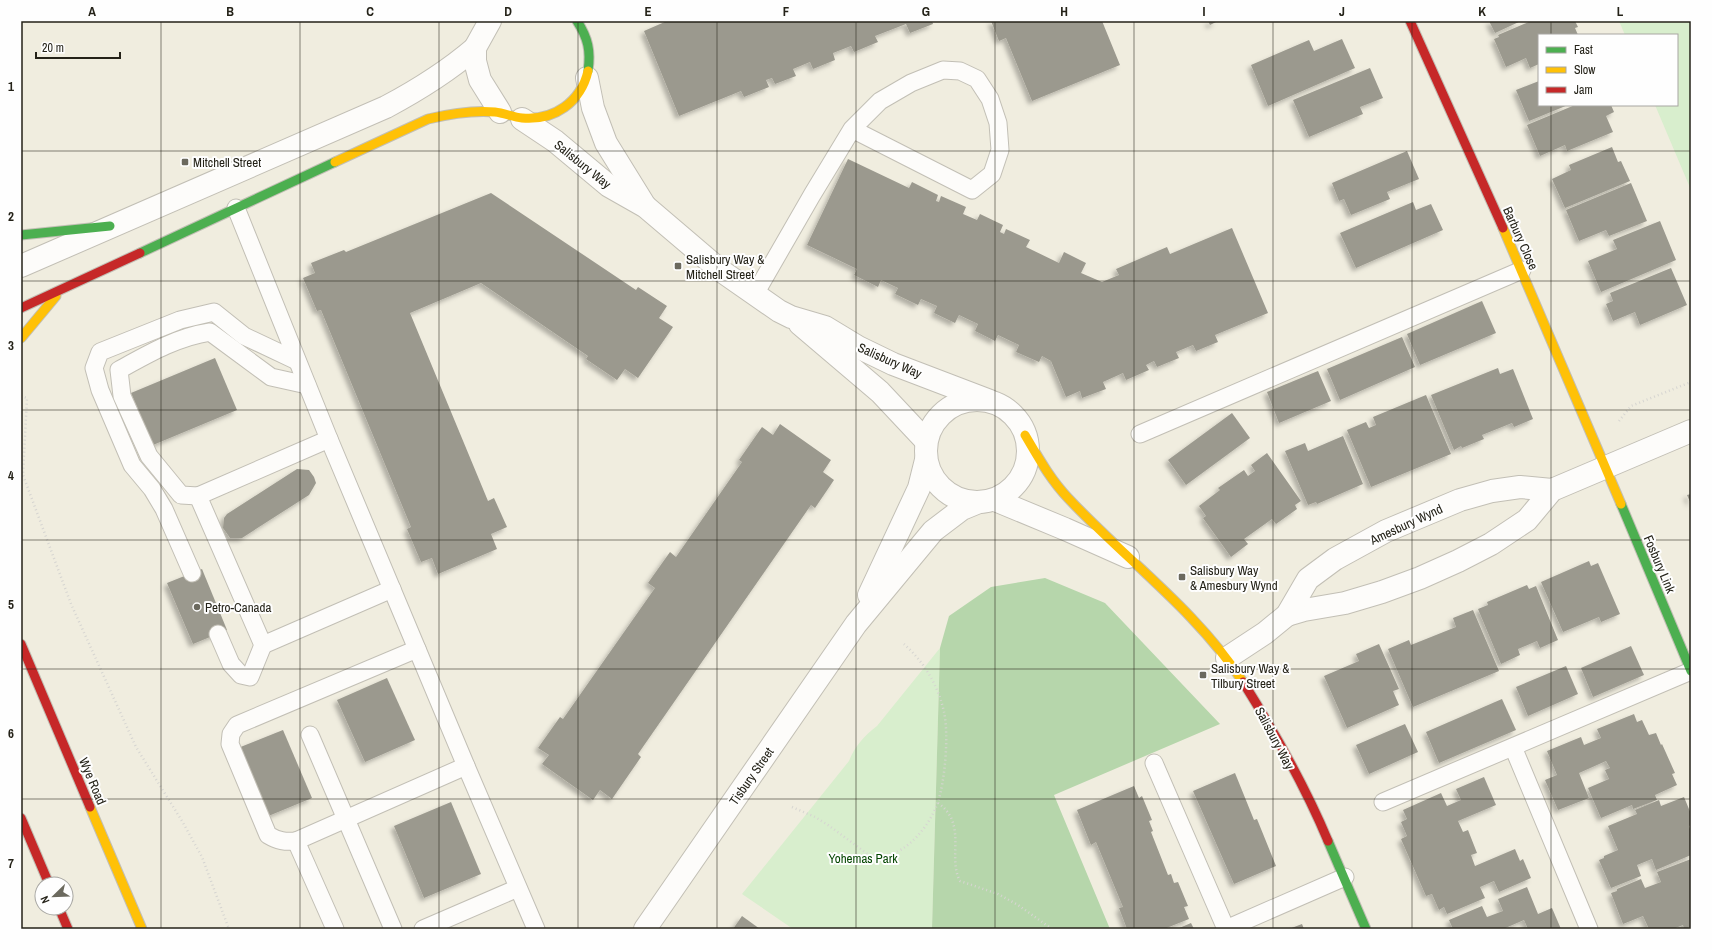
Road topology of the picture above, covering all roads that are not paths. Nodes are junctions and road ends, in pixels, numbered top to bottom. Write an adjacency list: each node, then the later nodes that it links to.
1 (577, 21): 5 (street)
2 (1410, 21): 14 (street, Barbury Close)
3 (488, 22): 4 (street)
4 (475, 48): 6 (street); 11 (street)
5 (587, 78): 7 (street); 9 (street, Salisbury Way)
6 (500, 112): 7 (street); 10 (street)
7 (522, 119): 9 (street, Salisbury Way)
8 (852, 130): 8 (lane); 16 (lane)
9 (646, 207): 16 (street, Salisbury Way)
10 (236, 208): 15 (street); 20 (lane)
11 (110, 226): 12 (street); 13 (street)
12 (21, 235)
13 (21, 266)
14 (1522, 270): 24 (lane); 28 (street, Barbury Close)
15 (60, 290): 17 (street); 19 (street)
16 (756, 294): 18 (street, Salisbury Way)
17 (21, 308)
18 (791, 317): 22 (street, Salisbury Way); 27 (street, Salisbury Way)
19 (21, 338)
20 (297, 361): 21 (lane); 33 (lane)
21 (307, 385): 26 (lane); 30 (lane)
22 (990, 401): 25 (street); 27 (street)
23 (1691, 431): 28 (street, Amesbury Wynd)
24 (1140, 434)
25 (1025, 435): 31 (street); 32 (street, Salisbury Way)
26 (329, 440): 30 (lane); 34 (lane)
27 (926, 450): 31 (street); 36 (street, Tisbury Street)
28 (1605, 467): 29 (street, Amesbury Wynd); 42 (street, Fosbury Link)
29 (1552, 490): 35 (street, Amesbury Wynd); 35 (street, Amesbury Wynd)
30 (198, 496): 39 (lane)
31 (987, 501): 32 (street, Salisbury Way); 36 (street, Tisbury Street)
32 (1128, 557): 41 (street, Salisbury Way)
33 (192, 573)
34 (392, 589): 39 (lane); 40 (lane)
35 (1288, 615): 41 (street, Amesbury Wynd)
36 (856, 624): 61 (street, Tisbury Street)
37 (218, 634): 39 (lane)
38 (21, 644): 56 (street, Wye Road)
39 (263, 645)
40 (417, 649): 46 (lane); 50 (lane)
41 (1227, 658): 52 (street, Salisbury Way)
42 (1691, 671): 44 (lane)
43 (310, 736): 49 (lane)
44 (1513, 746): 47 (lane); 64 (lane)
45 (1154, 763): 62 (lane)
46 (466, 766): 49 (lane); 53 (lane)
47 (1384, 802)
48 (21, 818): 51 (street)
49 (345, 819): 50 (lane); 58 (lane)
50 (296, 841): 57 (lane)
51 (46, 876)
52 (1345, 877): 62 (lane); 63 (street, Salisbury Way)
53 (518, 888): 59 (lane); 60 (lane)
54 (62, 916): 55 (street)
55 (68, 929)
56 (142, 929)
57 (335, 929)
58 (393, 929)
59 (423, 929)
60 (536, 929)
61 (646, 929)
62 (1226, 929)
63 (1366, 929)
64 (1589, 929)

